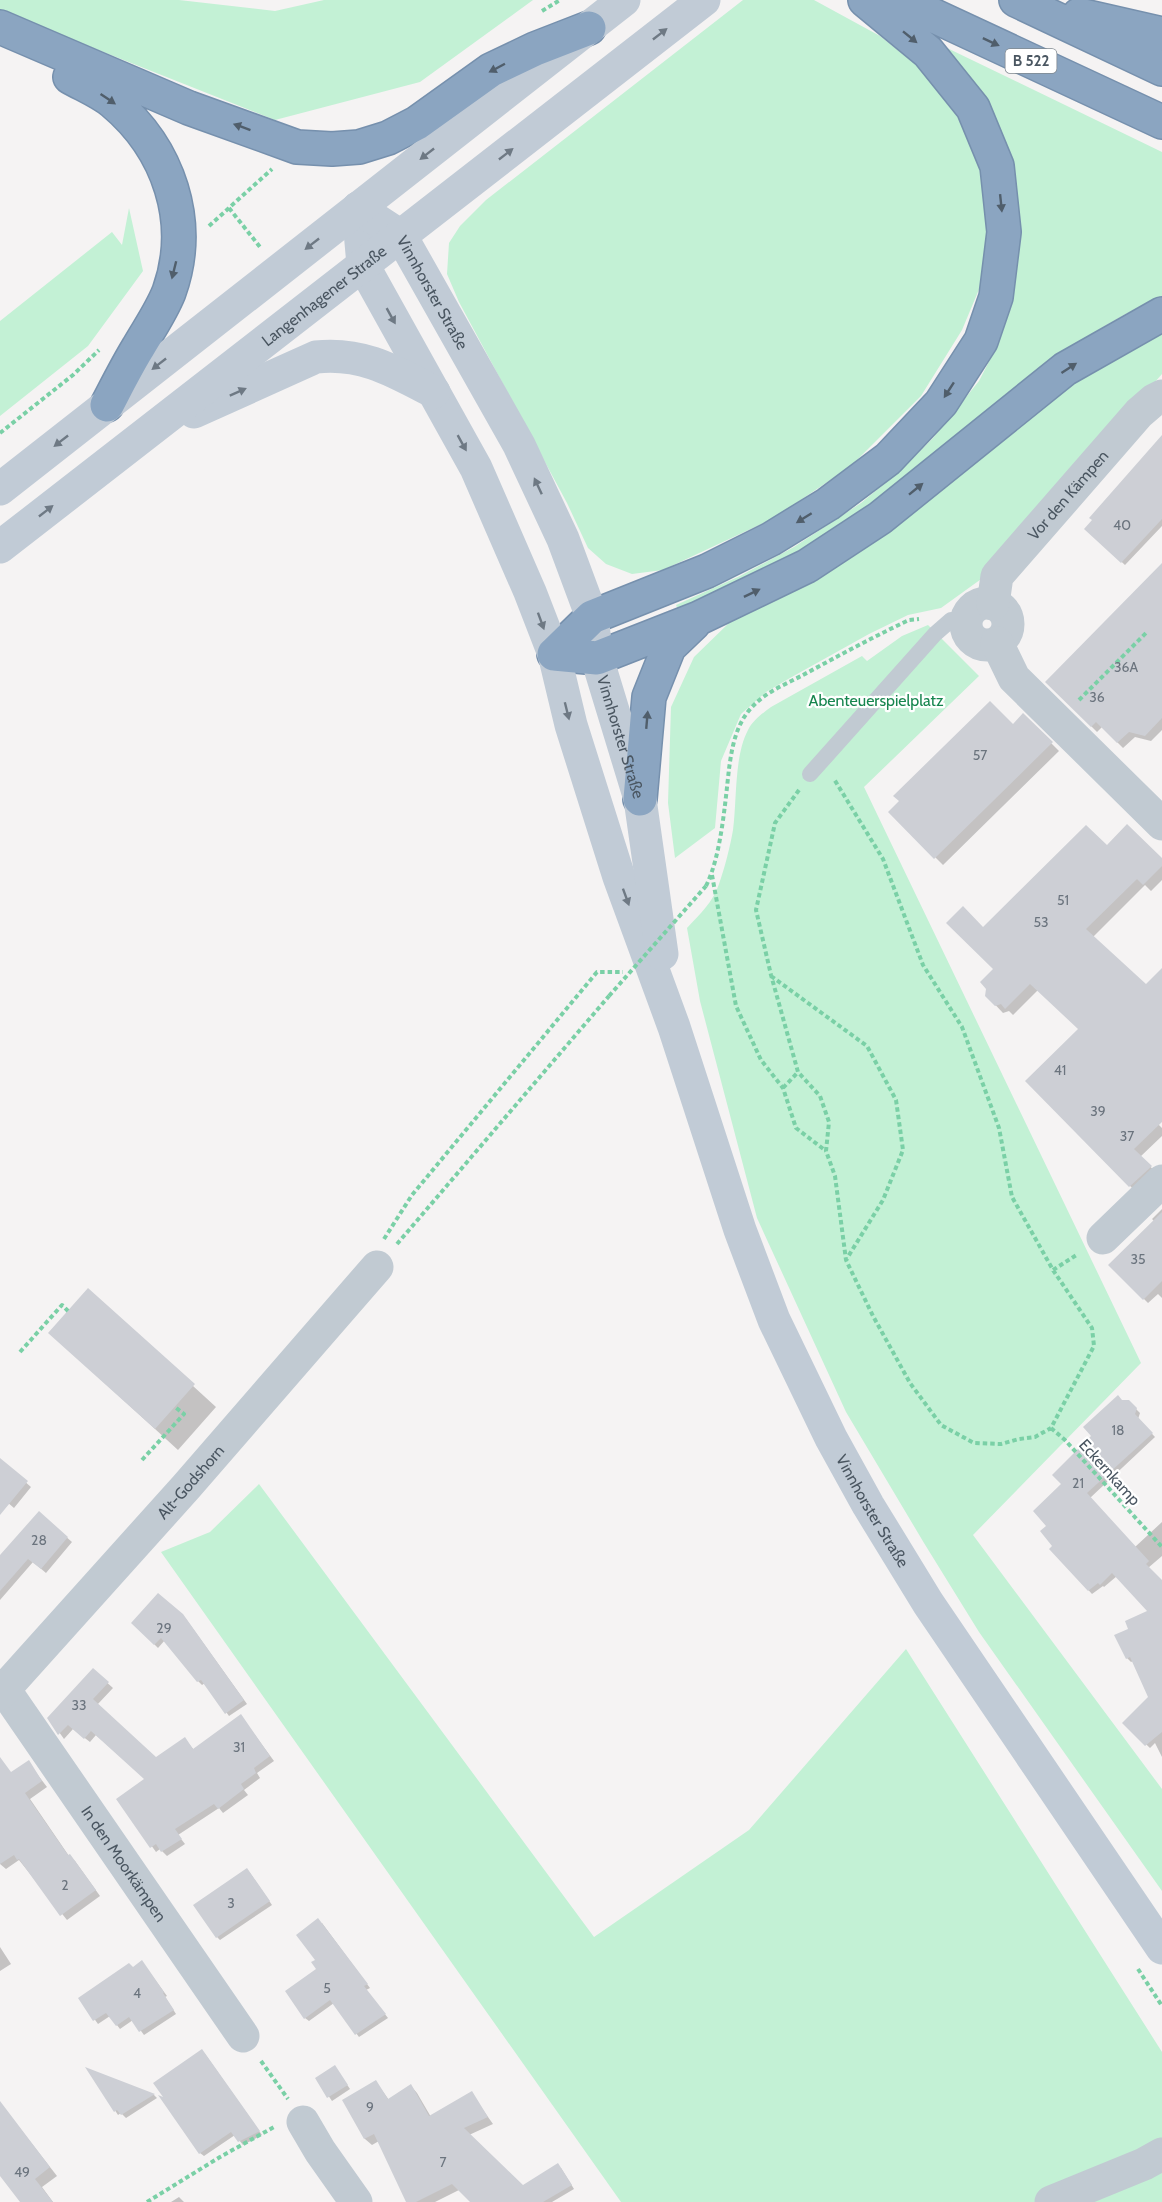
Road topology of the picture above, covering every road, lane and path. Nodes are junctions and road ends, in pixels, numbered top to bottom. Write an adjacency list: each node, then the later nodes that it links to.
1 (560, 0): 7 (path)
2 (624, 0): 9 (main road)
3 (704, 0): 16 (main road, Langenhagener Straße, one-way to 3)
4 (865, 0): 29 (highway, one-way to 29)
5 (900, 0): 13 (highway, B 522, one-way to 13)
6 (1018, 1): 10 (highway); 12 (highway)
7 (540, 12)
8 (0, 27): 14 (highway, one-way to 8)
9 (589, 28): 14 (highway, one-way to 14); 15 (main road, one-way to 15)
10 (1162, 34)
11 (0, 44): 17 (highway, one-way to 17)
12 (1162, 69)
13 (1162, 122)
14 (297, 147): 17 (path)
15 (358, 208): 16 (main road, Vinnhorster Straße); 18 (main road, Vinnhorster Straße); 23 (main road, one-way to 23)
16 (401, 236): 18 (main road, Langenhagener Straße); 29 (main road, Vinnhorster Straße, one-way to 16)
17 (178, 254): 23 (highway, one-way to 23)
18 (363, 265): 21 (main road, Vinnhorster Straße, one-way to 21); 25 (main road, Langenhagener Straße)
19 (1162, 314): 30 (highway, one-way to 19)
20 (104, 346): 24 (path)
21 (434, 392): 25 (main road, one-way to 21); 34 (main road, Vinnhorster Straße, one-way to 34)
22 (1162, 396): 28 (street, Vor den Kämpen)
23 (107, 405): 26 (main road, one-way to 26)
24 (0, 434)
25 (129, 445): 27 (main road, Langenhagener Straße, one-way to 25)
26 (0, 489)
27 (0, 547)
28 (993, 604): 31 (street); 33 (street)
29 (592, 617): 34 (highway); 35 (main road, Vinnhorster Straße)
30 (699, 618): 35 (highway); 39 (highway, one-way to 30)
31 (958, 621): 33 (street); 37 (lane); 41 (path)
32 (1146, 633): 36 (path)
33 (997, 643): 36 (street)
34 (554, 654): 35 (highway); 44 (main road, Vinnhorster Straße, one-way to 44)
35 (597, 658): 39 (main road, Vinnhorster Straße)
36 (1058, 722): 40 (street)
37 (822, 760): 38 (lane); 55 (path)
38 (810, 774): 43 (path)
39 (640, 799): 44 (main road, Vinnhorster Straße)
40 (1162, 824)
41 (711, 874): 46 (path); 51 (path, bridge)
42 (629, 972): 51 (path)
43 (771, 975): 45 (path); 50 (path)
44 (674, 1027): 59 (main road, Vinnhorster Straße)
45 (798, 1072): 46 (path); 47 (path)
46 (783, 1088): 47 (path)
47 (826, 1151): 50 (path)
48 (1162, 1181): 49 (street)
49 (1103, 1238)
50 (846, 1260): 55 (path)
51 (377, 1268): 58 (street, Alt-Godshorn)
52 (69, 1311): 53 (path)
53 (20, 1352)
54 (175, 1407): 56 (path)
55 (1051, 1428): 57 (path, Eckernkamp)
56 (142, 1460)
57 (1162, 1547)
58 (2, 1692): 60 (street, In den Moorkämpen)
59 (1162, 1948)
60 (243, 2036): 61 (path)
61 (300, 2118): 63 (path); 64 (street)
62 (1162, 2154): 65 (street)
63 (147, 2202)
64 (356, 2202)
65 (1051, 2202)

